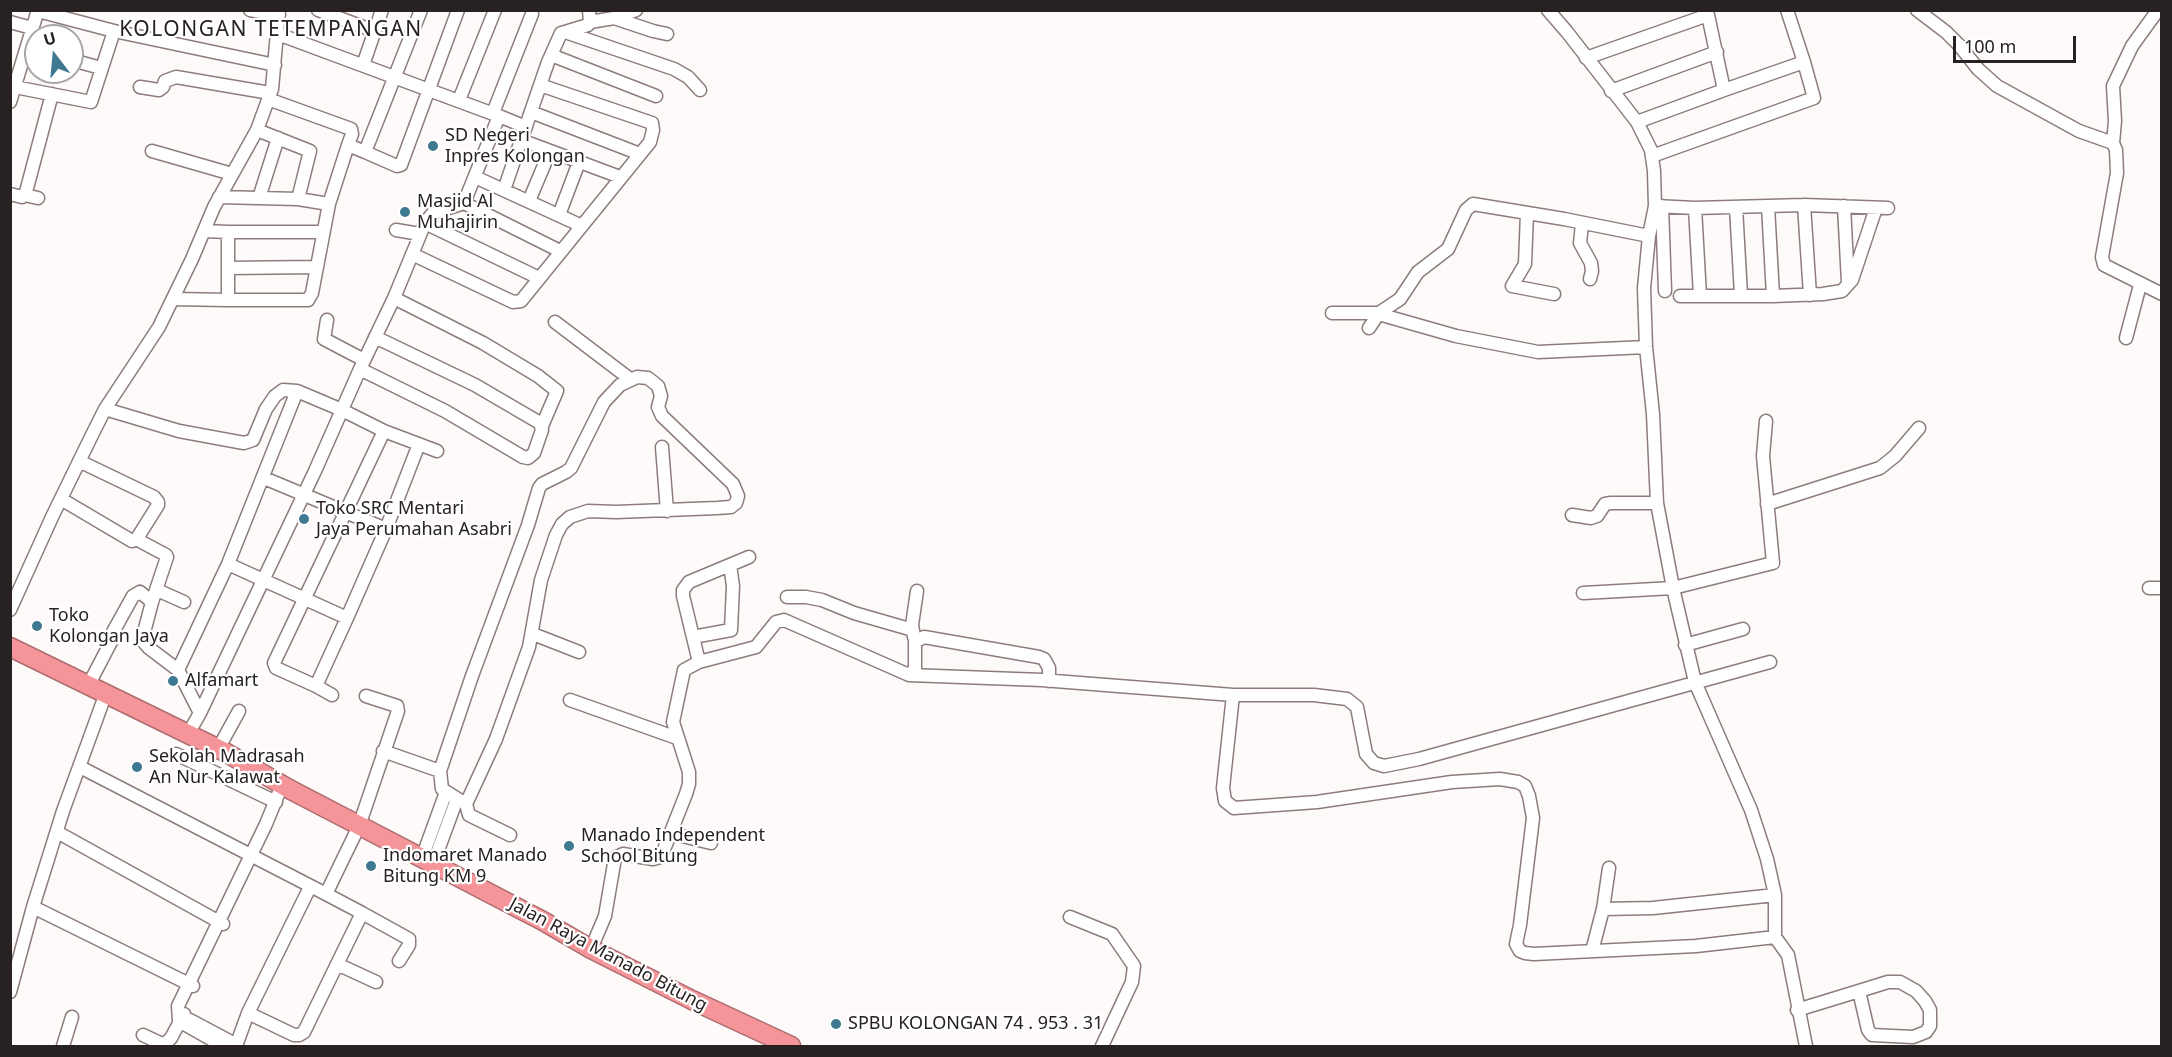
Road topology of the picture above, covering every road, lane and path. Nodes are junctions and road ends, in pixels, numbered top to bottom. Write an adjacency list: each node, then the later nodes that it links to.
1 (250, 10): 14 (street)
2 (318, 10): 20 (street)
3 (382, 10): 20 (street)
4 (421, 10): 33 (street)
5 (458, 10): 37 (street)
6 (495, 10): 44 (street)
7 (636, 10): 18 (street)
8 (1548, 10): 26 (street)
9 (1722, 10): 16 (street)
10 (1787, 10): 27 (street)
11 (1917, 10): 53 (street)
12 (2158, 10): 53 (street)
13 (38, 11): 19 (street)
14 (279, 13): 22 (street)
15 (532, 14): 47 (street)
16 (1708, 15): 24 (street); 26 (street)
17 (590, 16): 18 (street); 21 (street)
18 (614, 18): 23 (street)
19 (114, 31): 30 (street); 32 (street)
20 (374, 31): 31 (street)
21 (565, 32): 25 (street); 38 (street)
22 (278, 34): 30 (street); 31 (street)
23 (667, 34)
24 (1717, 52): 39 (street); 40 (street)
25 (551, 54): 34 (street); 43 (street)
26 (1586, 58): 40 (street)
27 (1804, 62): 39 (street); 59 (street)
28 (84, 63): 32 (street)
29 (24, 65): 35 (street)
30 (275, 65): 42 (street)
31 (363, 65): 33 (street)
32 (101, 68): 41 (street)
33 (396, 77): 37 (street); 57 (street)
34 (540, 85): 46 (street); 58 (street)
35 (15, 87): 41 (street); 45 (street)
36 (140, 87): 42 (street)
37 (428, 89): 44 (street); 57 (street)
38 (700, 90)
39 (1724, 90): 48 (street)
40 (1611, 91): 48 (street)
41 (52, 94): 66 (street)
42 (269, 96): 50 (street); 54 (street)
43 (656, 96)
44 (459, 100): 47 (street)
45 (10, 102)
46 (531, 112): 49 (street); 58 (street)
47 (496, 115): 49 (street); 62 (street)
48 (1636, 122): 59 (street)
49 (526, 127): 52 (street)
50 (257, 130): 51 (street); 61 (street)
51 (278, 138): 69 (street); 70 (street)
52 (521, 140): 56 (street); 64 (street)
53 (2114, 143): 96 (street)
54 (348, 146): 57 (street); 73 (street)
55 (152, 151): 61 (street)
56 (549, 151): 60 (street); 71 (street)
57 (365, 152)
58 (639, 154): 63 (street)
59 (1652, 156): 75 (street)
60 (579, 162): 63 (street); 81 (street)
61 (232, 174): 67 (street)
62 (475, 177): 64 (street); 72 (street)
63 (620, 177): 83 (street)
64 (504, 190): 71 (street)
65 (10, 194): 66 (street)
66 (24, 195): 68 (street)
67 (219, 197): 69 (street); 86 (street)
68 (38, 198)
69 (258, 198): 70 (street)
70 (298, 199): 73 (street)
71 (529, 201): 81 (street)
72 (464, 203): 84 (street); 90 (street)
73 (329, 204): 88 (street)
74 (1804, 205): 76 (street); 77 (street); 101 (street)
75 (1659, 206): 79 (street); 89 (street); 98 (street)
76 (1768, 206): 78 (street); 105 (street)
77 (1844, 206): 97 (street); 97 (street)
78 (1736, 207): 79 (street); 104 (street)
79 (1695, 208): 103 (street)
80 (1527, 213): 82 (street); 99 (street); 110 (street)
81 (559, 215): 83 (street)
82 (1582, 224): 89 (street); 95 (street)
83 (582, 226): 90 (street)
84 (422, 228): 85 (street); 91 (street); 94 (street)
85 (396, 230)
86 (204, 231): 87 (street); 107 (street)
87 (228, 232): 88 (street); 93 (street)
88 (323, 232): 92 (street)
89 (1649, 236): 116 (street)
90 (560, 251): 94 (street)
91 (412, 254): 94 (street); 106 (street)
92 (316, 267): 93 (street); 108 (street)
93 (228, 268): 108 (street)
94 (539, 278)
95 (1590, 279)
96 (2140, 285): 100 (street); 115 (street)
97 (1848, 287): 101 (street)
98 (1665, 291)
99 (1554, 294)
100 (2162, 294)
101 (1810, 295): 105 (street)
102 (1680, 296): 103 (street)
103 (1700, 296): 104 (street)
104 (1741, 296): 105 (street)
105 (1773, 296)
106 (394, 298): 114 (street); 123 (street)
107 (174, 299): 108 (street); 120 (street)
108 (228, 300)
109 (1332, 313): 110 (street)
110 (1378, 314): 113 (street); 116 (street)
111 (327, 320): 117 (street)
112 (555, 322): 118 (street)
113 (1369, 328)
114 (375, 337): 117 (street); 123 (street)
115 (2126, 338)
116 (1646, 347): 133 (street)
117 (362, 365): 121 (street); 123 (street)
118 (630, 379): 135 (street); 182 (street)
119 (297, 391): 120 (street); 121 (street); 130 (street)
120 (105, 410): 129 (street)
121 (342, 410): 125 (street); 131 (street)
122 (1766, 421): 134 (street)
123 (542, 426)
124 (1919, 429): 134 (street)
125 (384, 431): 126 (street); 136 (street)
126 (419, 444): 128 (street); 138 (street)
127 (662, 447): 135 (street)
128 (437, 451)
129 (79, 461): 132 (street); 139 (street)
130 (264, 478): 131 (street); 141 (street)
131 (304, 494): 136 (street); 143 (street)
132 (61, 499): 139 (street); 151 (street)
133 (1658, 503): 137 (street); 144 (street)
134 (1767, 504): 144 (street)
135 (667, 510): 155 (street)
136 (346, 512): 138 (street); 149 (street)
137 (1572, 515)
138 (386, 529): 152 (street)
139 (136, 539): 147 (street)
140 (749, 557): 142 (street)
141 (228, 564): 143 (street); 163 (street)
142 (730, 565): 156 (street); 156 (street)
143 (264, 581): 149 (street); 175 (street)
144 (1673, 588): 146 (street); 158 (street)
145 (917, 591): 154 (street)
146 (1583, 593)
147 (154, 596): 150 (street); 163 (street); 167 (street)
148 (787, 597): 154 (street)
149 (304, 599): 152 (street); 168 (street)
150 (184, 602)
151 (10, 610)
152 (347, 618): 168 (street)
153 (1743, 629): 158 (street)
154 (913, 630): 157 (street)
155 (533, 634): 160 (street); 184 (street)
156 (693, 637): 161 (street)
157 (915, 644): 164 (street); 165 (street)
158 (1685, 645): 166 (street)
159 (10, 647): 167 (highway, Jalan Raya Manado Bitung)
160 (579, 652)
161 (699, 662): 164 (street); 177 (street)
162 (1770, 662): 166 (street)
163 (178, 670): 175 (street)
164 (909, 675): 165 (street)
165 (1049, 681): 171 (street)
166 (1695, 682): 171 (street); 195 (street)
167 (89, 684): 169 (highway, Jalan Raya Manado Bitung)
168 (316, 686): 170 (street)
169 (106, 693): 176 (highway, Jalan Raya Manado Bitung); 181 (street)
170 (332, 695)
171 (1233, 695): 203 (street)
172 (366, 696): 179 (street)
173 (570, 700): 177 (street)
174 (239, 711): 178 (street)
175 (200, 713): 176 (street)
176 (188, 734): 178 (highway, Jalan Raya Manado Bitung)
177 (677, 738): 187 (street)
178 (218, 749): 183 (highway, Jalan Raya Manado Bitung)
179 (383, 751): 182 (street); 185 (street)
180 (176, 754): 183 (street)
181 (80, 767): 186 (street); 190 (street)
182 (440, 771): 184 (street)
183 (283, 792): 185 (highway, Jalan Raya Manado Bitung); 190 (street); 190 (street)
184 (456, 798): 188 (street); 191 (street)
185 (359, 826): 191 (highway, Jalan Raya Manado Bitung); 194 (street)
186 (57, 832): 196 (street); 200 (street)
187 (670, 833): 189 (street); 202 (street)
188 (510, 835)
189 (711, 843)
190 (253, 857): 193 (street); 200 (street)
191 (427, 861): 202 (highway, Jalan Raya Manado Bitung)
192 (1609, 868): 197 (street)
193 (310, 887): 194 (street); 211 (street)
194 (326, 894): 198 (street)
195 (1775, 895): 197 (street); 201 (street)
196 (33, 907): 207 (street); 209 (street)
197 (1603, 909): 203 (street)
198 (362, 913): 204 (street); 205 (street)
199 (1070, 918): 220 (street)
200 (221, 923): 207 (street)
201 (1775, 937): 203 (street); 210 (street)
202 (591, 949): 216 (highway, Jalan Raya Manado Bitung)
203 (1592, 951)
204 (399, 961)
205 (337, 964): 206 (street); 211 (street)
206 (376, 982)
207 (190, 985): 213 (street)
208 (1859, 991): 208 (street); 210 (street)
209 (10, 992)
210 (1797, 1010): 221 (street)
211 (248, 1013): 217 (street)
212 (72, 1017): 218 (street)
213 (181, 1018): 214 (street); 215 (street)
214 (208, 1034): 217 (street); 219 (street)
215 (143, 1035)
216 (782, 1045)
217 (236, 1046)
218 (63, 1047)
219 (223, 1047)
220 (1102, 1047)
221 (1806, 1047)

